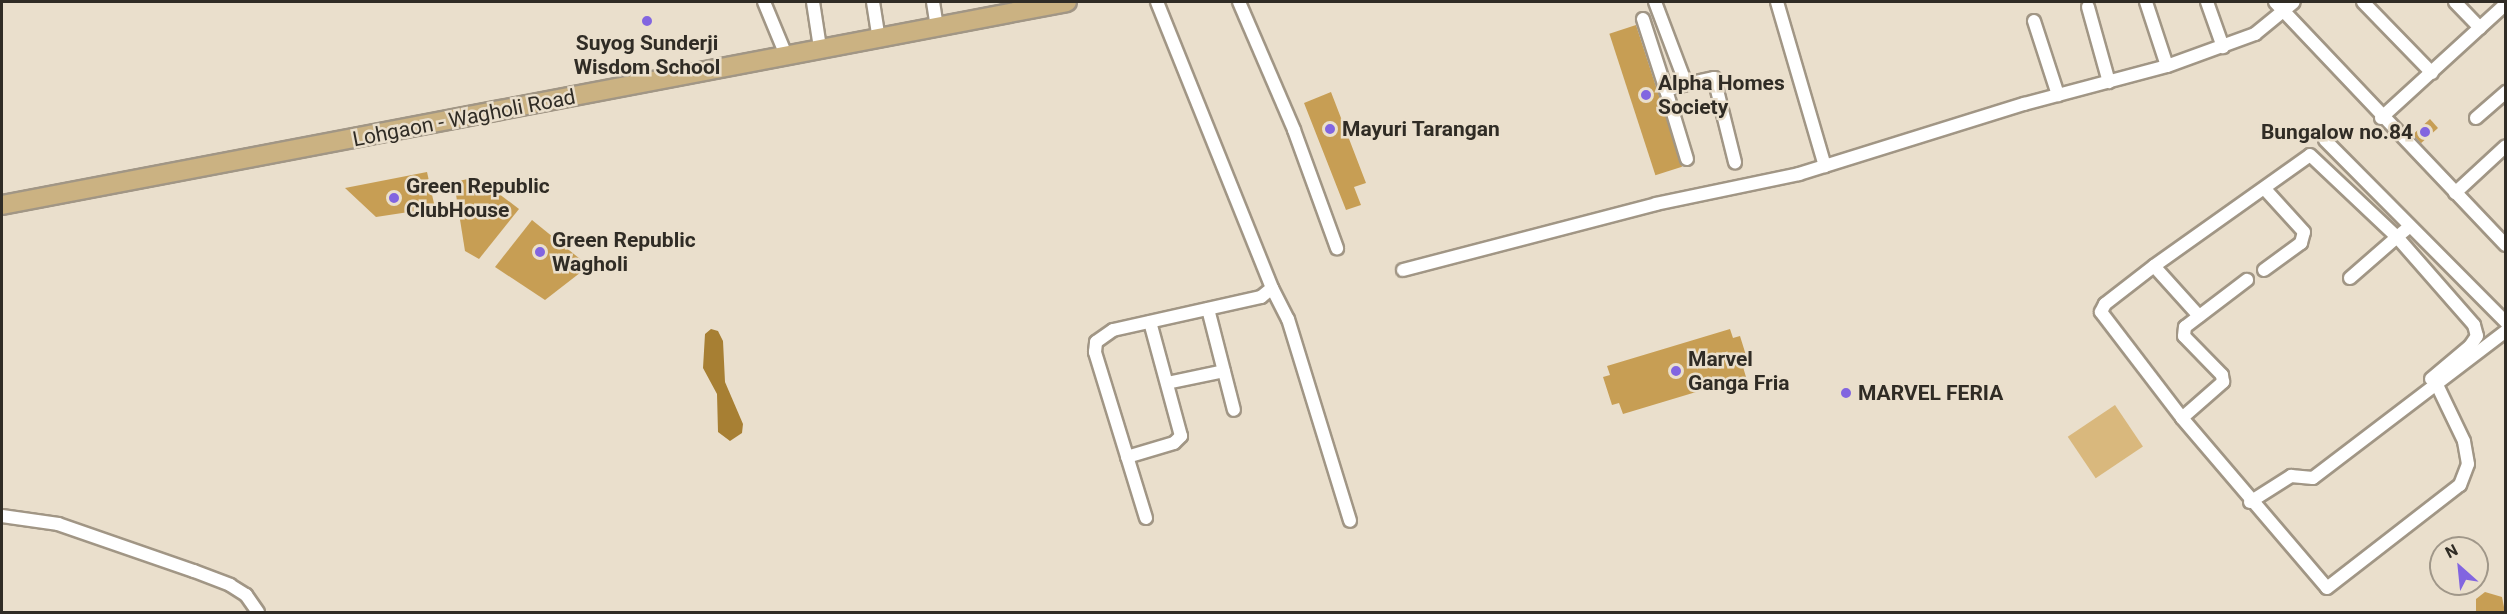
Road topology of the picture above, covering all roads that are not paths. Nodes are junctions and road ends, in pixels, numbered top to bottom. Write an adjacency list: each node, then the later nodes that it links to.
1 (764, 2): 25 (street)
2 (813, 2): 24 (street)
3 (873, 2): 22 (street)
4 (933, 2): 20 (street)
5 (1067, 2): 20 (main road, Lohgaon - Wagholi Road)
6 (1157, 2): 52 (street)
7 (1239, 2): 46 (street)
8 (1655, 2): 29 (street)
9 (1777, 2): 39 (street)
10 (2146, 2): 26 (street)
11 (2207, 2): 23 (street)
12 (2294, 2): 17 (street)
13 (2363, 2): 27 (street)
14 (2455, 2): 21 (street)
15 (2505, 4): 21 (street)
16 (2088, 7): 28 (street)
17 (2279, 7): 23 (street); 33 (street)
18 (1643, 19): 30 (street)
19 (2034, 21): 32 (street)
20 (937, 27): 22 (main road, Lohgaon - Wagholi Road)
21 (2480, 28): 27 (street)
22 (879, 38): 24 (main road, Lohgaon - Wagholi Road)
23 (2223, 47): 26 (street)
24 (820, 48): 25 (main road, Lohgaon - Wagholi Road)
25 (786, 55): 42 (main road, Lohgaon - Wagholi Road)
26 (2167, 66): 28 (street)
27 (2432, 73): 33 (street)
28 (2109, 82): 32 (street)
29 (1686, 84): 30 (street); 38 (street)
30 (1666, 90): 37 (street)
31 (2505, 92): 34 (street)
32 (2058, 95): 39 (street)
33 (2381, 118): 41 (street)
34 (2476, 118)
35 (2325, 140): 43 (street)
36 (2505, 147): 41 (street)
37 (1687, 159)
38 (1735, 162)
39 (1825, 166): 48 (street)
40 (2264, 188): 44 (street); 47 (street); 49 (street)
41 (2455, 194): 45 (street)
42 (2, 205)
43 (2410, 226): 44 (street); 56 (street)
44 (2397, 237): 50 (street); 62 (street)
45 (2505, 245)
46 (1337, 248)
47 (2154, 266): 54 (street); 63 (street)
48 (1403, 270)
49 (2264, 270)
50 (2350, 278)
51 (2247, 280): 54 (street)
52 (1272, 288): 53 (street); 68 (street)
53 (1208, 309): 55 (street); 58 (street)
54 (2199, 316): 63 (street)
55 (1150, 322): 59 (street); 64 (street)
56 (2505, 322)
57 (2505, 331): 60 (street)
58 (1224, 371): 59 (street); 61 (street)
59 (1167, 383): 64 (street)
60 (2437, 385): 65 (street); 65 (street)
61 (1234, 410)
62 (2391, 412)
63 (2182, 418): 65 (street)
64 (1126, 457): 67 (street)
65 (2250, 502)
66 (2, 516): 69 (street)
67 (1146, 518)
68 (1350, 521)
69 (258, 612)

